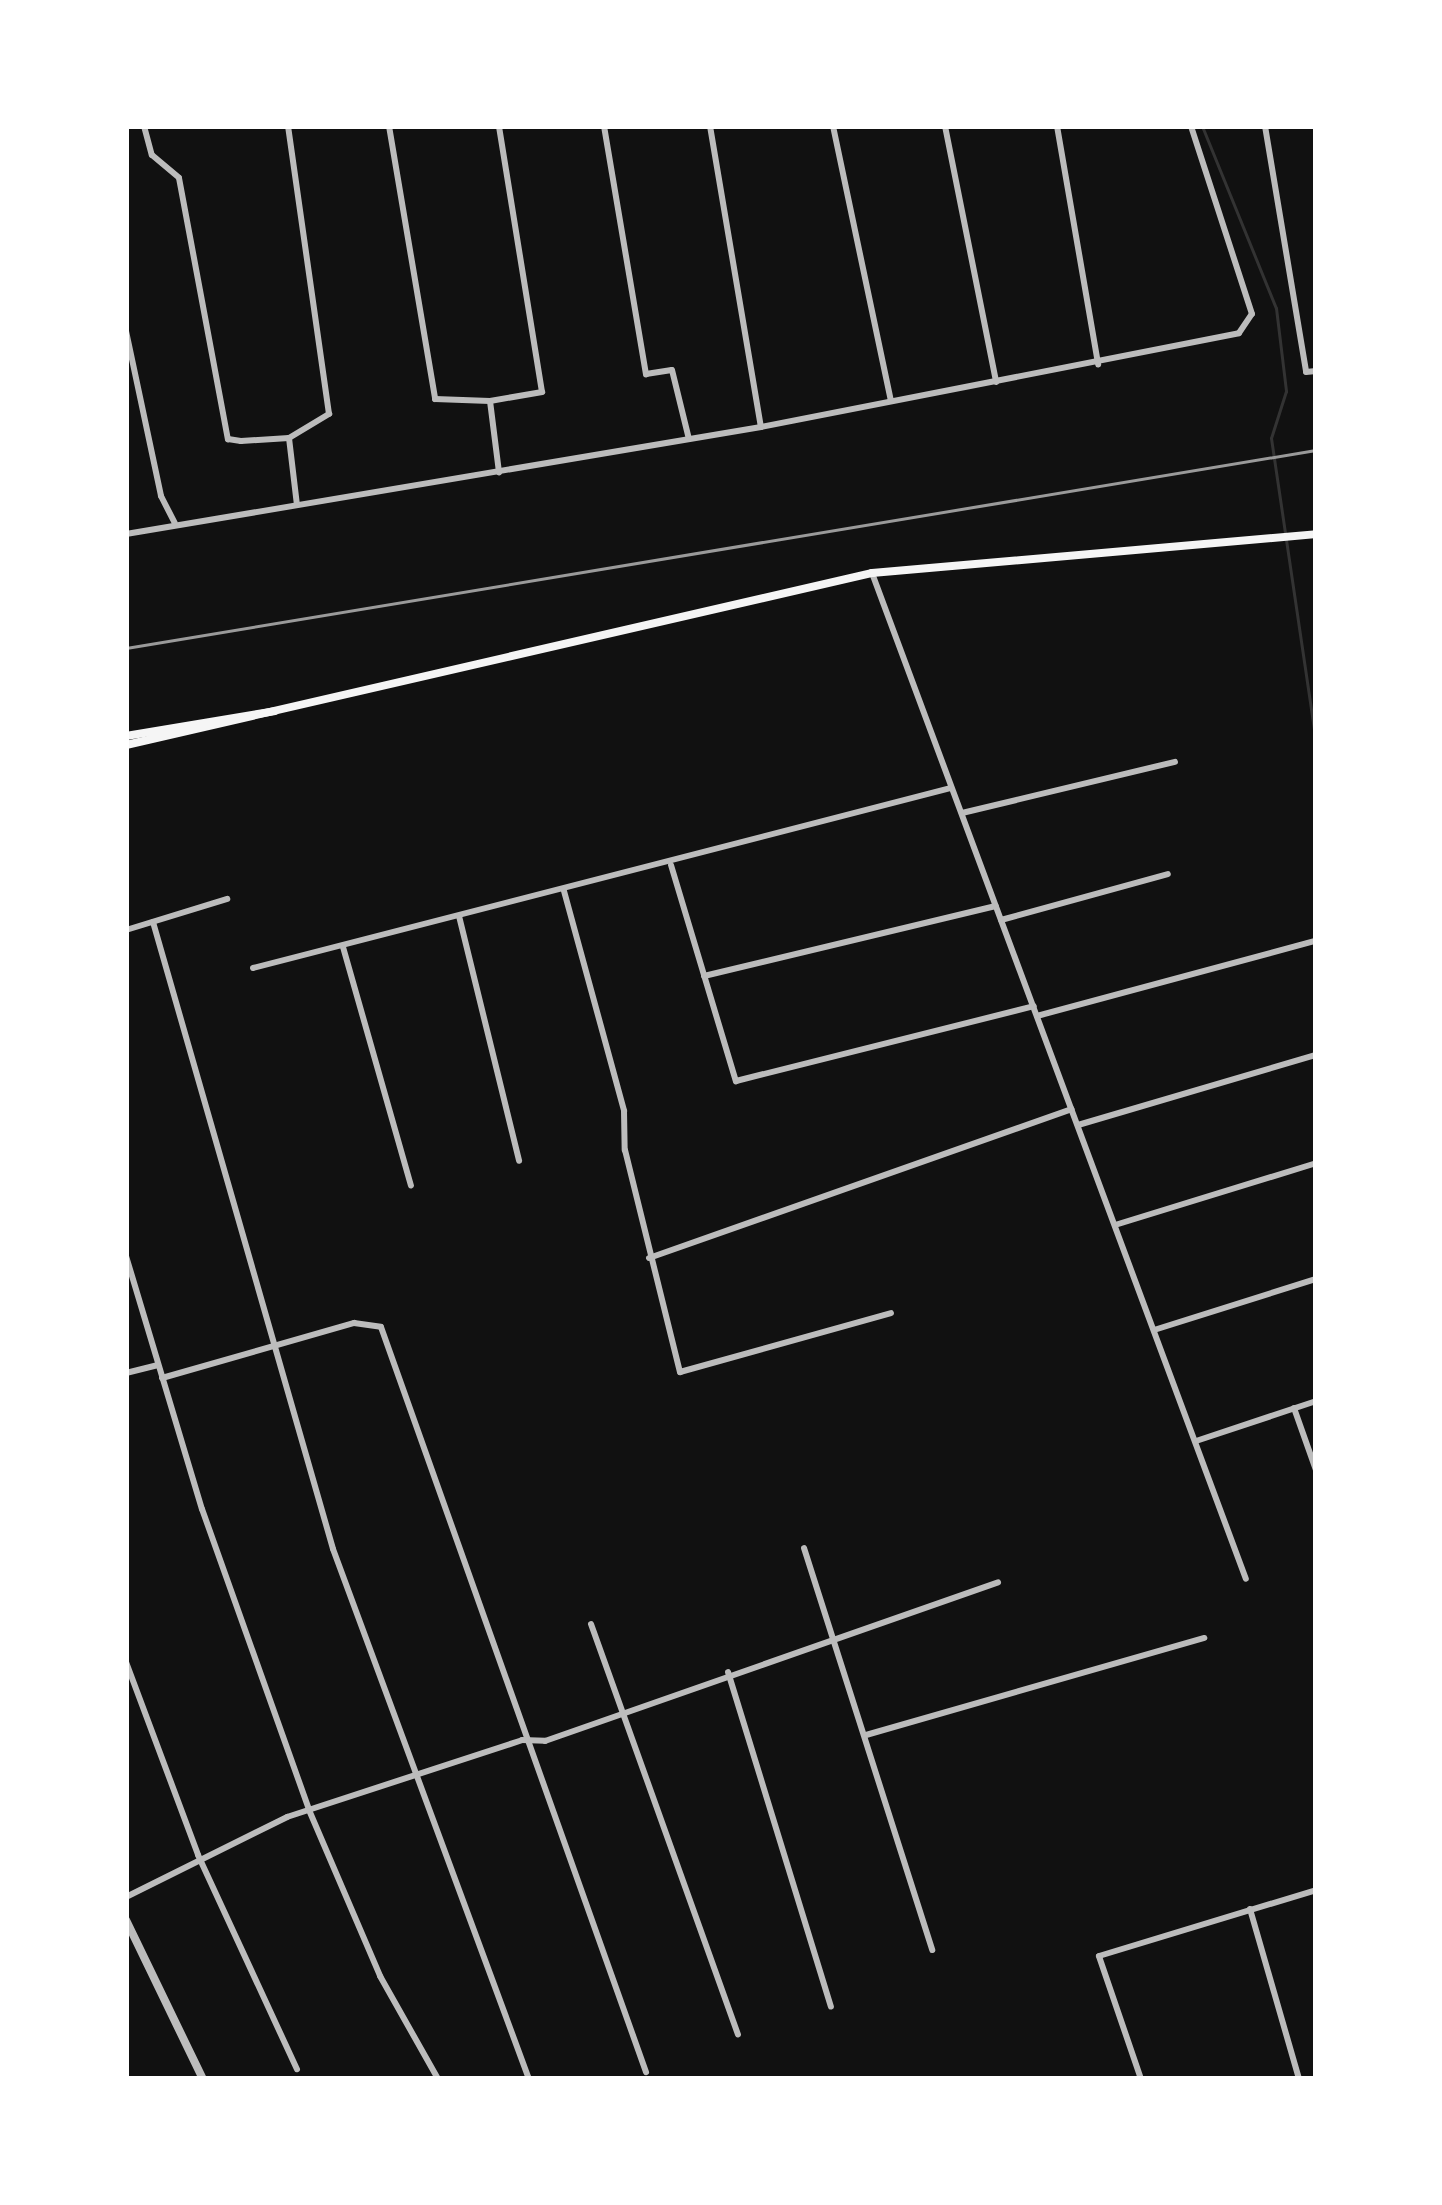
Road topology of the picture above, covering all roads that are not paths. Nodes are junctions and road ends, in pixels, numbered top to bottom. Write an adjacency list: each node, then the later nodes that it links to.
1 (144, 126): 19 (street)
2 (288, 126): 19 (street)
3 (389, 126): 16 (street)
4 (499, 126): 16 (street)
5 (604, 126): 20 (street)
6 (710, 126): 18 (street)
7 (833, 126): 17 (street)
8 (944, 126): 15 (street)
9 (1057, 126): 13 (street)
10 (1191, 126): 13 (street)
11 (1265, 126): 14 (street)
12 (126, 332): 23 (street)
13 (1098, 364): 15 (street)
14 (1316, 371)
15 (996, 382): 17 (street)
16 (490, 401): 21 (street)
17 (892, 401): 18 (street)
18 (761, 427): 20 (street)
19 (290, 438): 22 (street)
20 (688, 439): 21 (street)
21 (499, 472): 22 (street)
22 (297, 505): 23 (street)
23 (175, 524): 24 (street)
24 (126, 534)
25 (1316, 534): 26 (main road)
26 (872, 573): 27 (main road); 29 (street)
27 (126, 741)
28 (1175, 762): 30 (street)
29 (952, 788): 30 (street); 31 (street)
30 (962, 814): 35 (street)
31 (671, 865): 33 (street); 43 (street)
32 (1168, 874): 37 (street)
33 (564, 891): 36 (street); 54 (street)
34 (227, 899): 38 (street)
35 (996, 906): 37 (street); 43 (street)
36 (459, 916): 41 (street); 49 (street)
37 (1001, 920): 44 (street)
38 (152, 922): 39 (street); 58 (street)
39 (126, 930)
40 (1316, 941): 45 (street)
41 (343, 946): 42 (street); 51 (street)
42 (253, 968)
43 (704, 976): 44 (street)
44 (1034, 1006): 45 (street)
45 (1037, 1016): 47 (street)
46 (1316, 1054): 48 (street)
47 (1072, 1109): 48 (street); 54 (street)
48 (1078, 1125): 52 (street)
49 (519, 1161)
50 (1316, 1163): 52 (street)
51 (411, 1186)
52 (1115, 1225): 57 (street)
53 (126, 1256): 59 (street)
54 (649, 1258): 56 (street)
55 (1316, 1279): 57 (street)
56 (891, 1313)
57 (1154, 1330): 64 (street)
58 (275, 1346): 61 (street); 76 (street); 77 (street)
59 (158, 1366): 60 (street); 61 (street)
60 (126, 1373)
61 (162, 1378): 78 (street)
62 (1316, 1401): 63 (street)
63 (1294, 1408): 64 (street); 65 (street)
64 (1196, 1441): 67 (street)
65 (1316, 1470)
66 (804, 1548): 70 (street)
67 (1246, 1580)
68 (998, 1582): 70 (street)
69 (591, 1624): 74 (street)
70 (835, 1636): 73 (street); 75 (street)
71 (1204, 1638): 75 (street)
72 (126, 1662): 79 (street)
73 (728, 1671): 74 (street); 85 (street)
74 (625, 1711): 76 (street); 86 (street)
75 (866, 1736): 84 (street)
76 (522, 1739): 77 (street); 88 (street)
77 (416, 1772): 78 (street); 91 (street)
78 (309, 1810): 79 (street); 90 (street)
79 (198, 1855): 81 (street); 87 (street)
80 (1316, 1889): 82 (street)
81 (126, 1898)
82 (1250, 1908): 92 (street); 93 (street)
83 (126, 1920): 89 (street)
84 (932, 1950)
85 (831, 2006)
86 (738, 2035)
87 (297, 2069)
88 (646, 2072)
89 (203, 2079)
90 (438, 2079)
91 (529, 2079)
92 (1141, 2079)
93 (1299, 2079)

